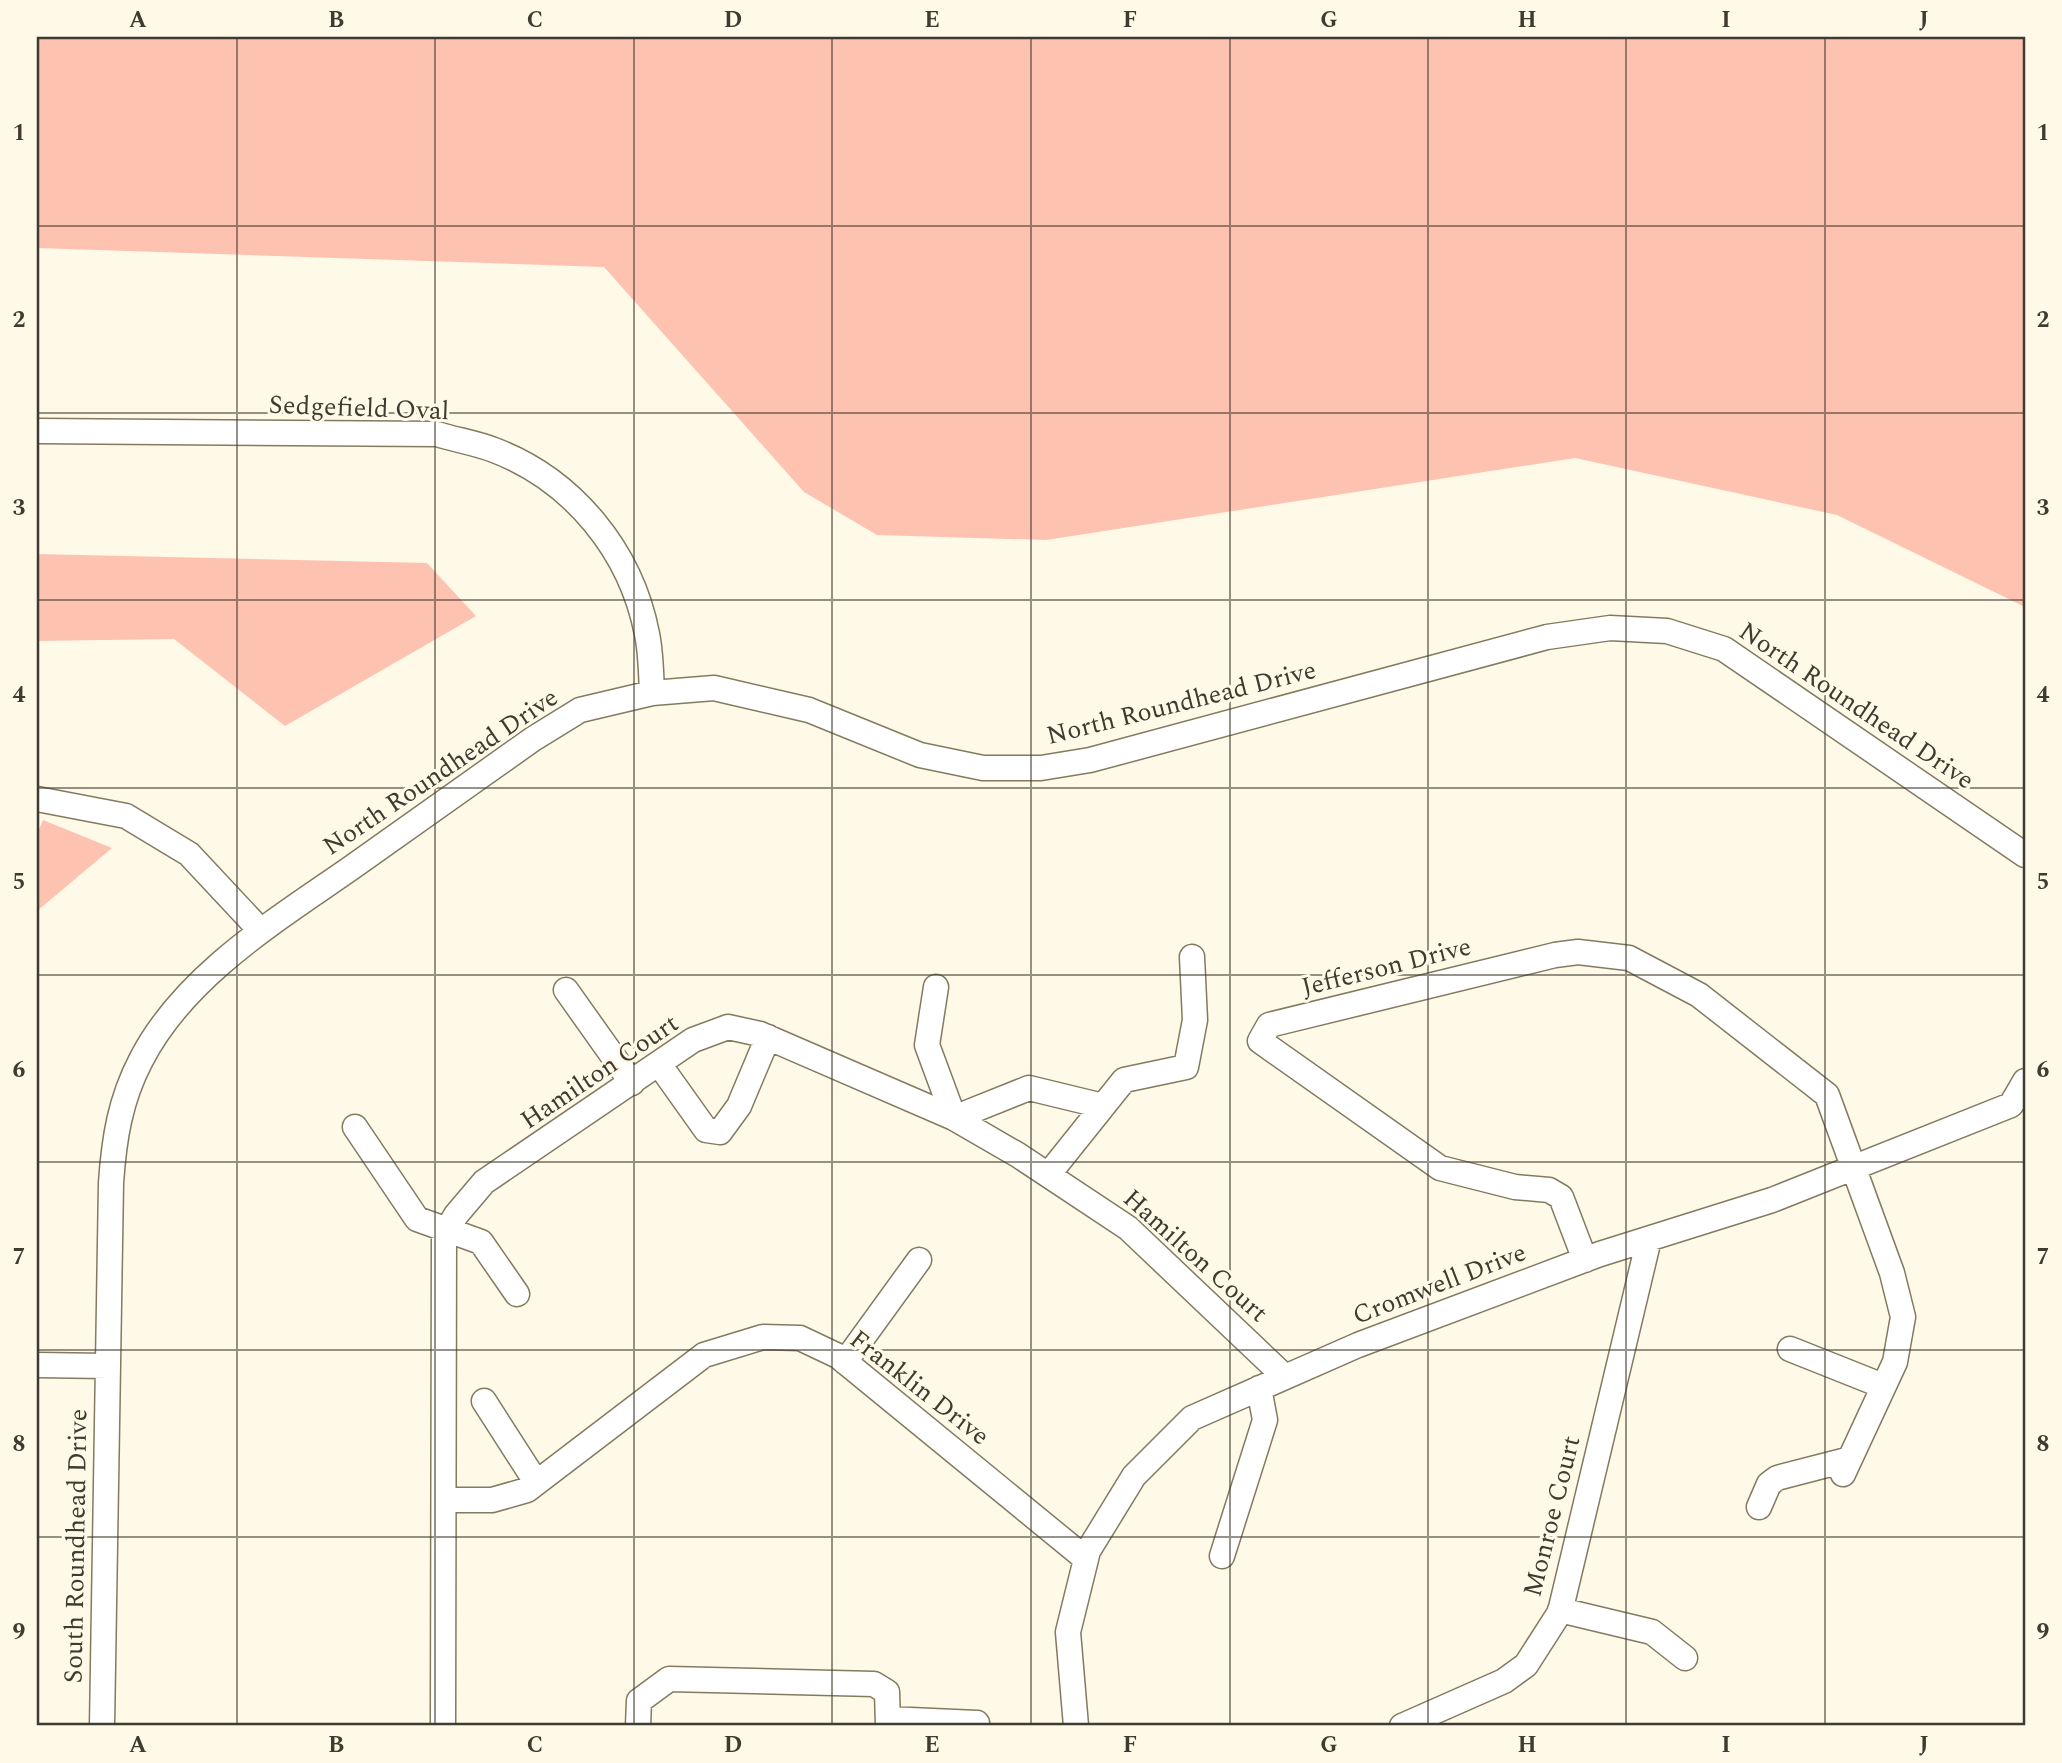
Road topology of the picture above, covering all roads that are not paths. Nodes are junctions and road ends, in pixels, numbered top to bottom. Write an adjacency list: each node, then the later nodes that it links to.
1 (37, 431): 2 (street, Sedgefield Oval)
2 (652, 693): 4 (street, North Roundhead Drive); 5 (street, North Roundhead Drive)
3 (37, 799): 5 (street)
4 (2025, 855)
5 (261, 931): 26 (street, North Roundhead Drive)
6 (1192, 957): 13 (street)
7 (936, 987): 14 (street)
8 (566, 990): 12 (street)
9 (768, 1037): 10 (street, Hamilton Court); 10 (street); 14 (street, Hamilton Court)
10 (659, 1064): 12 (street, Hamilton Court)
11 (2025, 1081): 16 (street, Cromwell Drive)
12 (632, 1083): 18 (street, Hamilton Court)
13 (1103, 1106): 14 (street); 17 (street)
14 (954, 1118): 17 (street, Hamilton Court)
15 (355, 1127): 18 (street)
16 (1855, 1167): 19 (street, Cromwell Drive); 21 (street, Jefferson Drive); 28 (street)
17 (1048, 1175): 27 (street, Hamilton Court)
18 (448, 1229): 22 (street); 32 (street, Hamilton Court)
19 (1649, 1239): 21 (street, Cromwell Drive); 36 (street, Monroe Court)
20 (919, 1260): 24 (street)
21 (1585, 1260): 27 (street, Cromwell Drive)
22 (517, 1294)
23 (1790, 1349): 28 (street)
24 (845, 1362): 31 (street, Franklin Drive); 35 (street, Franklin Drive)
25 (37, 1365): 26 (street)
26 (107, 1366): 40 (street, South Roundhead Drive)
27 (1285, 1377): 29 (street, Cromwell Drive)
28 (1883, 1387): 33 (street)
29 (1259, 1388): 34 (street); 35 (street, Cromwell Drive)
30 (484, 1401): 31 (street)
31 (537, 1482): 32 (street, Franklin Drive)
32 (445, 1500): 41 (street, Hamilton Court)
33 (1759, 1507)
34 (1222, 1556)
35 (1086, 1559): 43 (street, Cromwell Drive)
36 (1560, 1610): 37 (street); 44 (street, Monroe Court)
37 (1685, 1658)
38 (888, 1723): 39 (street); 42 (street)
39 (977, 1723)
40 (102, 1726)
41 (443, 1726)
42 (638, 1726)
43 (1076, 1726)
44 (1402, 1726)

